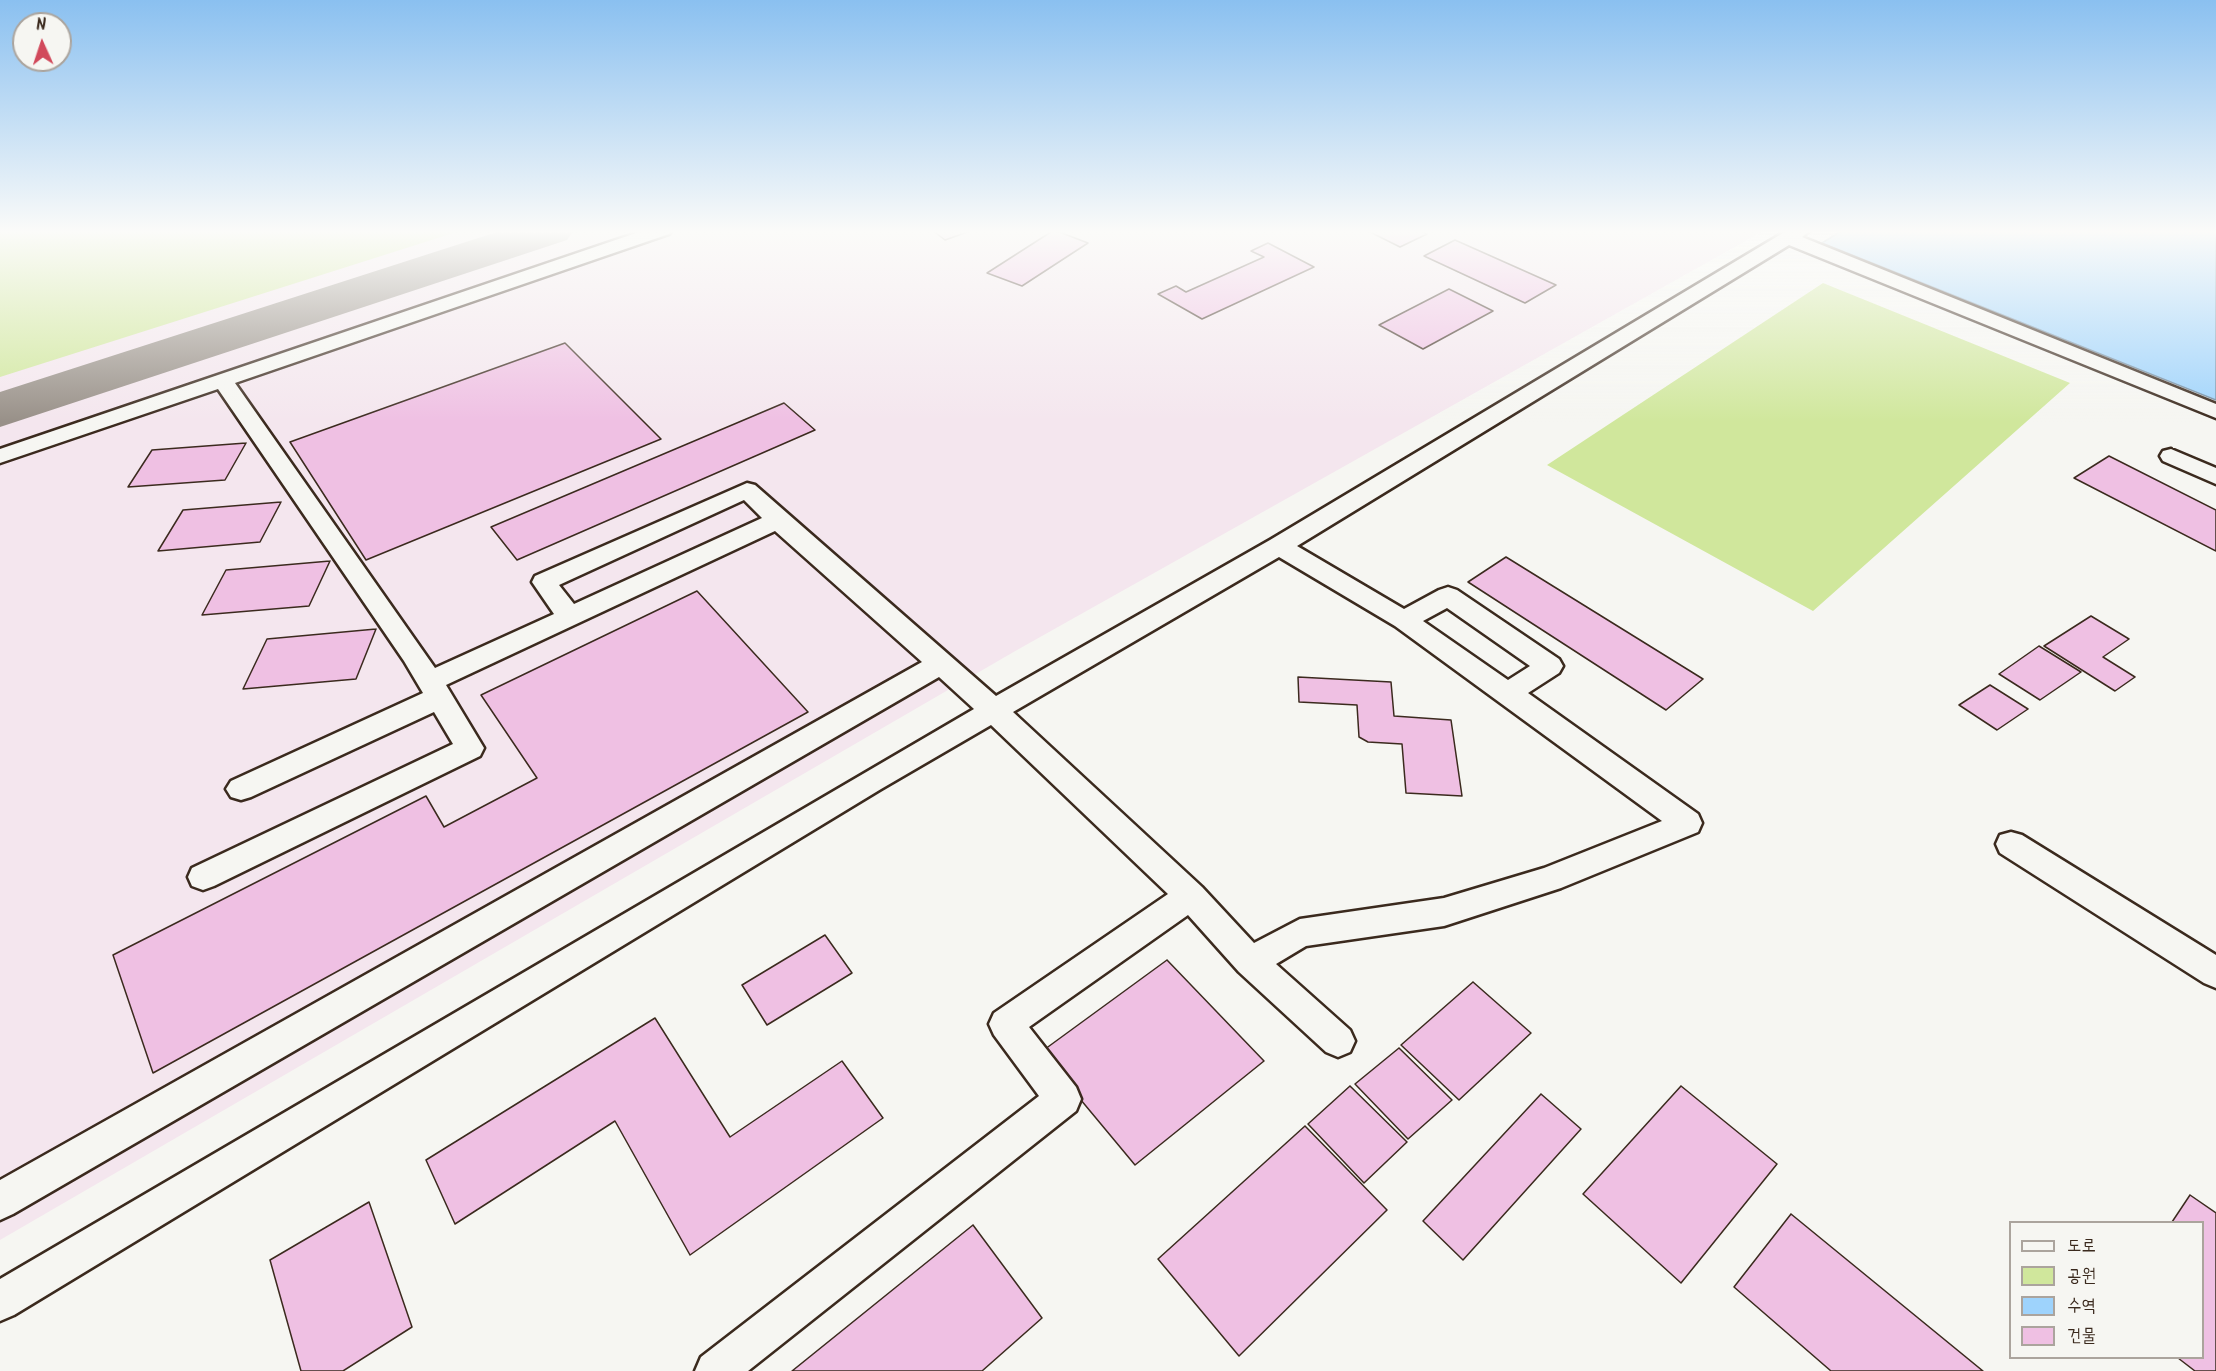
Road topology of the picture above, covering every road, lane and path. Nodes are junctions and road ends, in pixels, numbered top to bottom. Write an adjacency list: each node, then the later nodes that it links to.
1 (475, 294): 4 (street)
2 (1696, 294): 10 (street)
3 (1937, 294): 5 (street)
4 (223, 380): 6 (street); 14 (street)
5 (2216, 412)
6 (0, 456)
7 (2171, 456): 8 (street)
8 (2216, 477)
9 (778, 520): 11 (street); 11 (street); 13 (street)
10 (1279, 546): 12 (street); 16 (street)
11 (569, 616): 14 (street)
12 (1404, 620): 15 (street); 15 (street)
13 (941, 664): 16 (street); 24 (street)
14 (436, 689): 17 (street); 19 (street)
15 (1508, 693): 21 (street)
16 (992, 709): 20 (street); 25 (street)
17 (241, 789)
18 (2011, 844): 22 (street)
19 (203, 878)
20 (1191, 896): 21 (street); 26 (street)
21 (1251, 962): 23 (street)
22 (2216, 973)
23 (1338, 1041)
24 (0, 1201)
25 (0, 1301)
26 (715, 1371)

